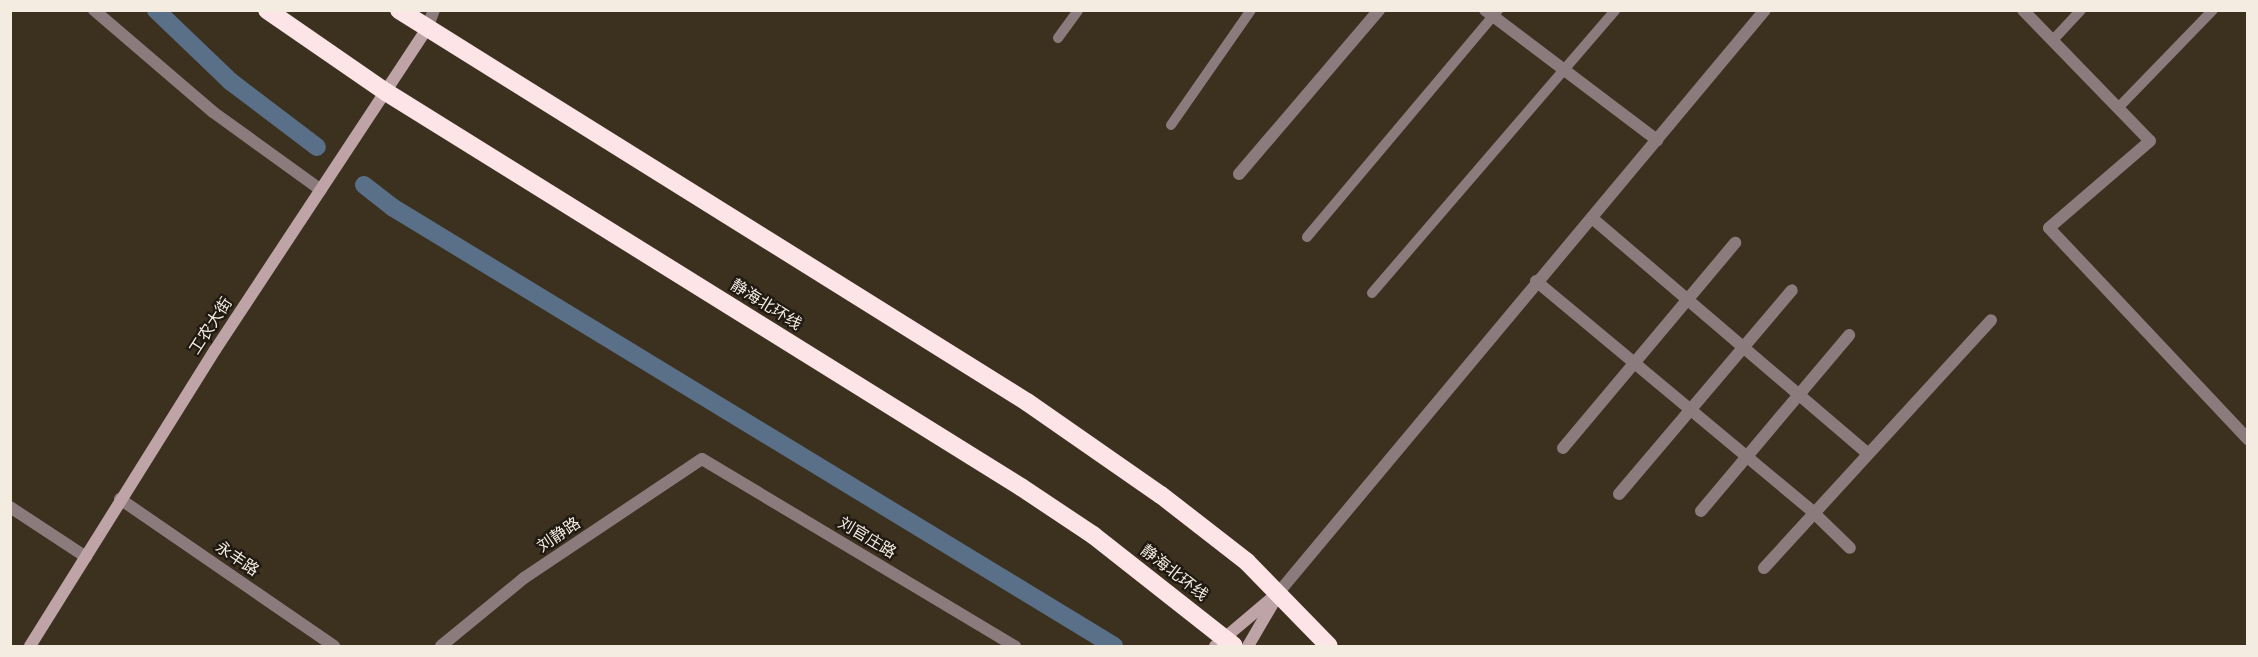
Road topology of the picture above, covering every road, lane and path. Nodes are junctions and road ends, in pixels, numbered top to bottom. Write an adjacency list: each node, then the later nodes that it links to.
1 (94, 10): 23 (street)
2 (267, 10): 18 (highway, 静海北环线)
3 (399, 10): 14 (highway)
4 (434, 10): 14 (street)
5 (1078, 10): 15 (lane)
6 (1251, 10): 20 (lane)
7 (1379, 10): 22 (street)
8 (1615, 10): 17 (lane)
9 (1765, 10): 21 (street)
10 (2023, 10): 16 (street)
11 (2080, 10): 16 (lane)
12 (2213, 10): 19 (lane)
13 (1492, 12): 17 (street); 25 (lane)
14 (427, 28): 18 (street, 工农大街); 50 (highway)
15 (1058, 38)
16 (2053, 40): 19 (street)
17 (1562, 69): 21 (street); 29 (lane)
18 (386, 92): 23 (street, 工农大街); 51 (highway, 静海北环线)
19 (2118, 108): 37 (street)
20 (1171, 125)
21 (1657, 140): 24 (street)
22 (1239, 174)
23 (321, 190): 43 (street, 工农大街)
24 (1592, 218): 27 (street); 30 (street)
25 (1306, 237)
26 (1735, 243): 30 (street)
27 (1536, 281): 34 (street); 50 (street)
28 (1792, 290): 33 (street)
29 (1372, 293)
30 (1688, 300): 33 (street); 34 (street)
31 (1991, 320): 39 (street)
32 (1849, 335): 35 (street)
33 (1743, 347): 35 (street); 36 (street)
34 (1634, 363): 36 (street); 38 (street)
35 (1799, 394): 39 (street); 40 (street)
36 (1690, 410): 40 (street); 42 (street)
37 (2247, 439)
38 (1563, 448)
39 (1867, 453): 46 (street)
40 (1746, 457): 45 (street); 46 (street)
41 (702, 459): 54 (street, 刘静路); 55 (street, 刘官庄路)
42 (1619, 494)
43 (120, 499): 48 (street, 工农大街); 53 (street, 永丰路)
44 (10, 507): 48 (street)
45 (1701, 511)
46 (1814, 513): 47 (street); 49 (street)
47 (1850, 548)
48 (86, 557): 52 (street, 工农大街)
49 (1764, 568)
50 (1279, 592): 51 (street); 56 (street); 57 (highway)
51 (1224, 643)
52 (30, 646)
53 (334, 646)
54 (441, 646)
55 (1015, 646)
56 (1248, 646)
57 (1329, 646)

